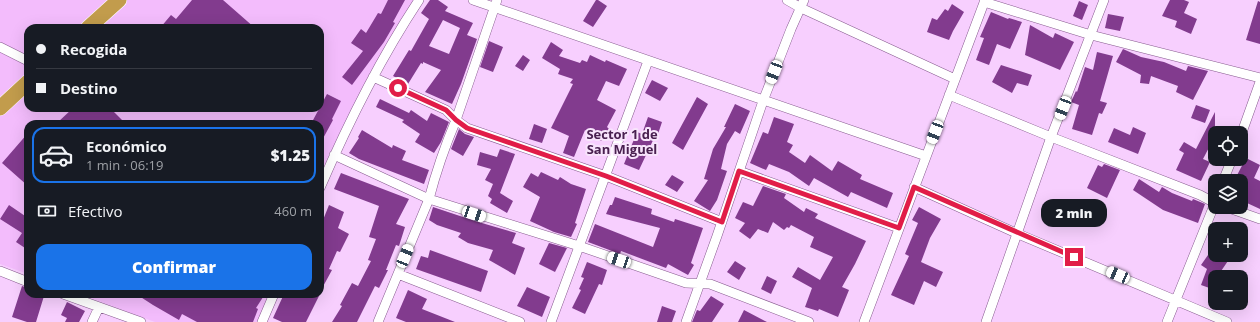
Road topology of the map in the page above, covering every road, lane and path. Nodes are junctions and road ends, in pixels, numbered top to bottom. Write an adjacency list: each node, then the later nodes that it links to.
1 (119, 0): 9 (highway)
2 (419, 0): 14 (street)
3 (473, 0): 7 (street)
4 (787, 0): 8 (street)
5 (1104, 0): 10 (street)
6 (984, 1): 10 (street); 16 (street)
7 (496, 4): 13 (street); 22 (street)
8 (802, 4): 16 (street); 20 (street)
9 (92, 24)
10 (1090, 35): 15 (street); 24 (street)
11 (0, 47): 12 (street)
12 (24, 59)
13 (648, 61): 20 (street); 28 (street)
14 (373, 77): 22 (street); 25 (street)
15 (1260, 78)
16 (955, 79): 19 (street)
17 (1260, 82): 23 (street)
18 (24, 86): 21 (highway)
19 (949, 95): 24 (street); 26 (street)
20 (763, 101): 26 (street); 27 (street)
21 (0, 108)
22 (456, 120): 28 (street); 31 (street)
23 (1244, 126)
24 (1051, 137): 32 (street); 38 (street)
25 (334, 155): 29 (street); 31 (street)
26 (926, 156): 30 (street)
27 (739, 171): 36 (street); 37 (street)
28 (606, 176): 36 (street); 39 (street)
29 (324, 179)
30 (914, 187): 37 (street); 38 (street)
31 (429, 199): 39 (street); 41 (street)
32 (1208, 199)
33 (1211, 214): 46 (street)
34 (1246, 214): 35 (street)
35 (1260, 219)
36 (722, 222): 43 (street)
37 (899, 228): 56 (street)
38 (1016, 233): 46 (street); 57 (street)
39 (580, 246): 43 (street); 53 (street)
40 (0, 272): 42 (street)
41 (398, 274): 51 (street); 52 (street)
42 (24, 281)
43 (700, 284): 54 (street); 55 (street)
44 (74, 298): 47 (street)
45 (272, 298): 50 (street)
46 (1176, 300): 58 (street); 59 (street)
47 (99, 307): 48 (street); 49 (street)
48 (92, 322)
49 (141, 322)
50 (262, 322)
51 (378, 322)
52 (520, 322)
53 (552, 322)
54 (686, 322)
55 (808, 322)
56 (864, 322)
57 (986, 322)
58 (1167, 322)
59 (1227, 322)

